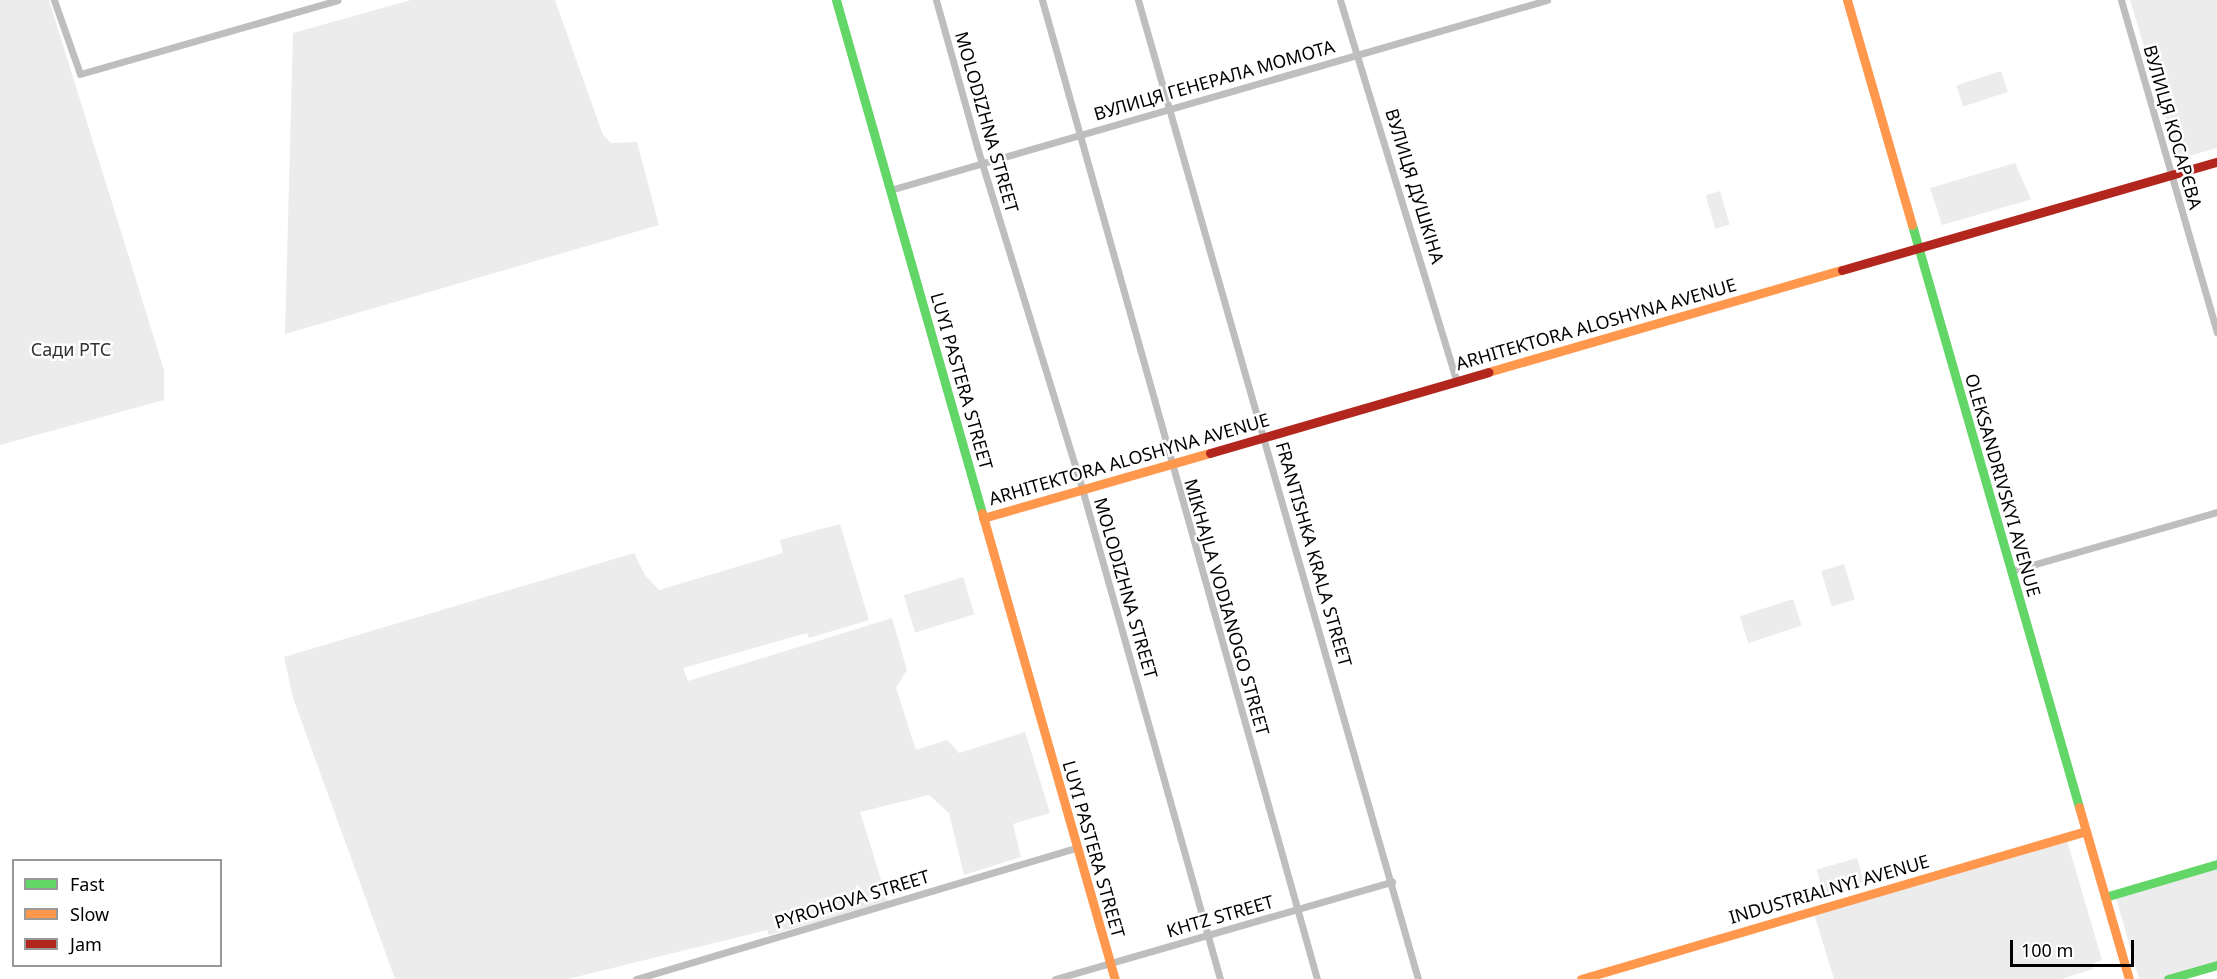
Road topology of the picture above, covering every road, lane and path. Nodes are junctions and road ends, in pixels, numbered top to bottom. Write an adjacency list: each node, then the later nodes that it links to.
1 (54, 0): 2 (street)
2 (338, 0)
3 (836, 0): 17 (street, LUYI PASTERA STREET)
4 (936, 0): 14 (street, MOLODIZHNA STREET)
5 (1042, 0): 13 (street, MIKHAJLA VODIANOGO STREET)
6 (1138, 0): 12 (street, FRANTISHKA KRALA STREET)
7 (1340, 0): 11 (street, ВУЛИЦЯ ДУШКІНА)
8 (1547, 0): 11 (street, ВУЛИЦЯ ГЕНЕРАЛА МОМОТА)
9 (1847, 0): 18 (street, OLEKSANDRIVSKYI AVENUE)
10 (2121, 0): 16 (street, ВУЛИЦЯ КОСАРЄВА)
11 (1359, 54): 12 (street, ВУЛИЦЯ ГЕНЕРАЛА МОМОТА); 20 (street, ВУЛИЦЯ ДУШКІНА)
12 (1171, 109): 13 (street, ВУЛИЦЯ ГЕНЕРАЛА МОМОТА); 21 (street, FRANTISHKA KRALA STREET)
13 (1082, 133): 14 (street, ВУЛИЦЯ ГЕНЕРАЛА МОМОТА); 22 (street, MIKHAJLA VODIANOGO STREET)
14 (982, 161): 17 (street, ВУЛИЦЯ ГЕНЕРАЛА МОМОТА); 23 (street, MOLODIZHNA STREET)
15 (2217, 162): 16 (street, ARHITEKTORA ALOSHYNA AVENUE)
16 (2172, 175): 18 (street, ARHITEKTORA ALOSHYNA AVENUE); 19 (street, ВУЛИЦЯ КОСАРЄВА)
17 (890, 190): 25 (street, LUYI PASTERA STREET)
18 (1917, 248): 20 (street, ARHITEKTORA ALOSHYNA AVENUE); 26 (street, OLEKSANDRIVSKYI AVENUE)
19 (2217, 332)
20 (1457, 382): 21 (street, ARHITEKTORA ALOSHYNA AVENUE)
21 (1266, 436): 22 (street, ARHITEKTORA ALOSHYNA AVENUE); 30 (street, FRANTISHKA KRALA STREET)
22 (1172, 464): 23 (street, ARHITEKTORA ALOSHYNA AVENUE); 32 (street, MIKHAJLA VODIANOGO STREET)
23 (1083, 489): 25 (street, ARHITEKTORA ALOSHYNA AVENUE); 33 (street, MOLODIZHNA STREET)
24 (2217, 512): 26 (street)
25 (983, 518): 28 (street, LUYI PASTERA STREET)
26 (2011, 571): 27 (street, OLEKSANDRIVSKYI AVENUE)
27 (2086, 831): 31 (street, OLEKSANDRIVSKYI AVENUE); 42 (street, INDUSTRIALNYI AVENUE)
28 (1076, 849): 34 (street, LUYI PASTERA STREET); 36 (street, PYROHOVA STREET)
29 (2217, 864): 31 (street)
30 (1392, 882): 32 (street, KHTZ STREET); 41 (street, FRANTISHKA KRALA STREET)
31 (2105, 897): 43 (street, OLEKSANDRIVSKYI AVENUE)
32 (1297, 910): 33 (street, KHTZ STREET); 40 (street, MIKHAJLA VODIANOGO STREET)
33 (1208, 936): 34 (street, KHTZ STREET); 39 (street, MOLODIZHNA STREET)
34 (1110, 963): 37 (street, KHTZ STREET); 38 (street, LUYI PASTERA STREET)
35 (2217, 965): 44 (street)
36 (636, 979)
37 (1055, 979)
38 (1115, 979)
39 (1220, 979)
40 (1317, 979)
41 (1419, 979)
42 (1581, 979)
43 (2129, 979)
44 (2168, 979)

